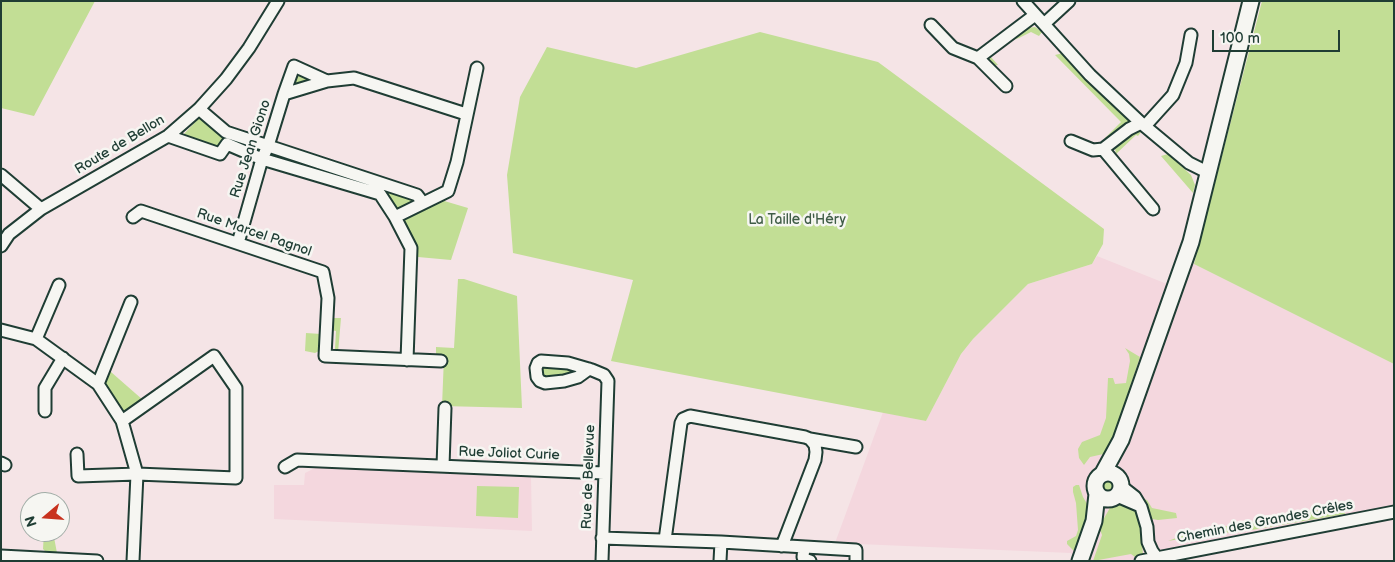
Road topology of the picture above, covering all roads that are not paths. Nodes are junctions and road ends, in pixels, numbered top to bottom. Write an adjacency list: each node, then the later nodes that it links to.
1 (278, 1): 14 (street, Route de Bellon)
2 (1023, 1): 5 (street)
3 (1069, 1): 6 (street)
4 (1249, 4): 23 (main road)
5 (1035, 15): 6 (street); 9 (street)
6 (1044, 24): 16 (street)
7 (931, 25): 9 (street)
8 (1191, 35): 16 (street)
9 (978, 58): 12 (street)
10 (477, 68): 15 (street)
11 (327, 81): 13 (street, Rue Jean Giono); 13 (street, Rue Jean Giono); 15 (street, Rue Jean Giono)
12 (1006, 86)
13 (284, 94): 20 (street, Rue Jean Giono)
14 (199, 109): 17 (street, Route de Bellon); 18 (street)
15 (466, 114): 25 (street)
16 (1143, 125): 21 (street); 23 (street)
17 (168, 136): 18 (street); 26 (street, Route de Bellon)
18 (230, 139): 20 (street); 22 (street)
19 (1071, 141): 21 (street)
20 (268, 146): 22 (street, Rue Jean Giono); 25 (street)
21 (1103, 149): 27 (street)
22 (262, 159): 29 (street); 30 (street, Rue Jean Giono)
23 (1208, 172): 45 (main road)
24 (1, 175): 26 (street)
25 (423, 203): 29 (street)
26 (41, 209): 31 (street, Route de Bellon)
27 (1153, 209)
28 (133, 217): 30 (street, Rue Marcel Pagnol)
29 (395, 217): 37 (street)
30 (238, 243): 37 (street, Rue Marcel Pagnol)
31 (1, 246)
32 (59, 286): 35 (street)
33 (131, 302): 40 (street)
34 (1, 330): 35 (street)
35 (36, 340): 36 (street)
36 (63, 358): 40 (street); 42 (street)
37 (407, 360): 38 (street, Rue Marcel Pagnol)
38 (441, 361)
39 (589, 369): 50 (street, Rue de Bellevue)
40 (98, 384): 43 (street)
41 (445, 408): 48 (street, Rue Joliot Curie)
42 (45, 411)
43 (122, 421): 52 (street); 52 (street)
44 (810, 439): 46 (street); 56 (street); 58 (street)
45 (1121, 440): 51 (main road); 53 (main road)
46 (856, 447)
47 (77, 454): 52 (street)
48 (443, 466): 49 (street, Rue Joliot Curie); 50 (street, Rue Joliot Curie)
49 (285, 467)
50 (604, 473): 55 (street, Rue de Bellevue)
51 (1103, 473): 53 (main road); 53 (main road)
52 (137, 474): 63 (street)
53 (1113, 490): 61 (street); 68 (main road)
54 (1394, 512): 61 (street, Chemin des Grandes Crêles)
55 (602, 538): 56 (street); 64 (street, Rue de Bellevue)
56 (664, 540): 57 (street)
57 (721, 542): 58 (street); 65 (street)
58 (782, 546): 59 (street)
59 (804, 547): 66 (street); 67 (street)
60 (1, 556): 62 (street)
61 (1158, 558): 69 (street, Chemin des Grandes Crêles)
62 (97, 561)
63 (133, 561)
64 (602, 561)
65 (720, 561)
66 (810, 561)
67 (856, 561)
68 (1080, 561)
69 (1141, 561)

